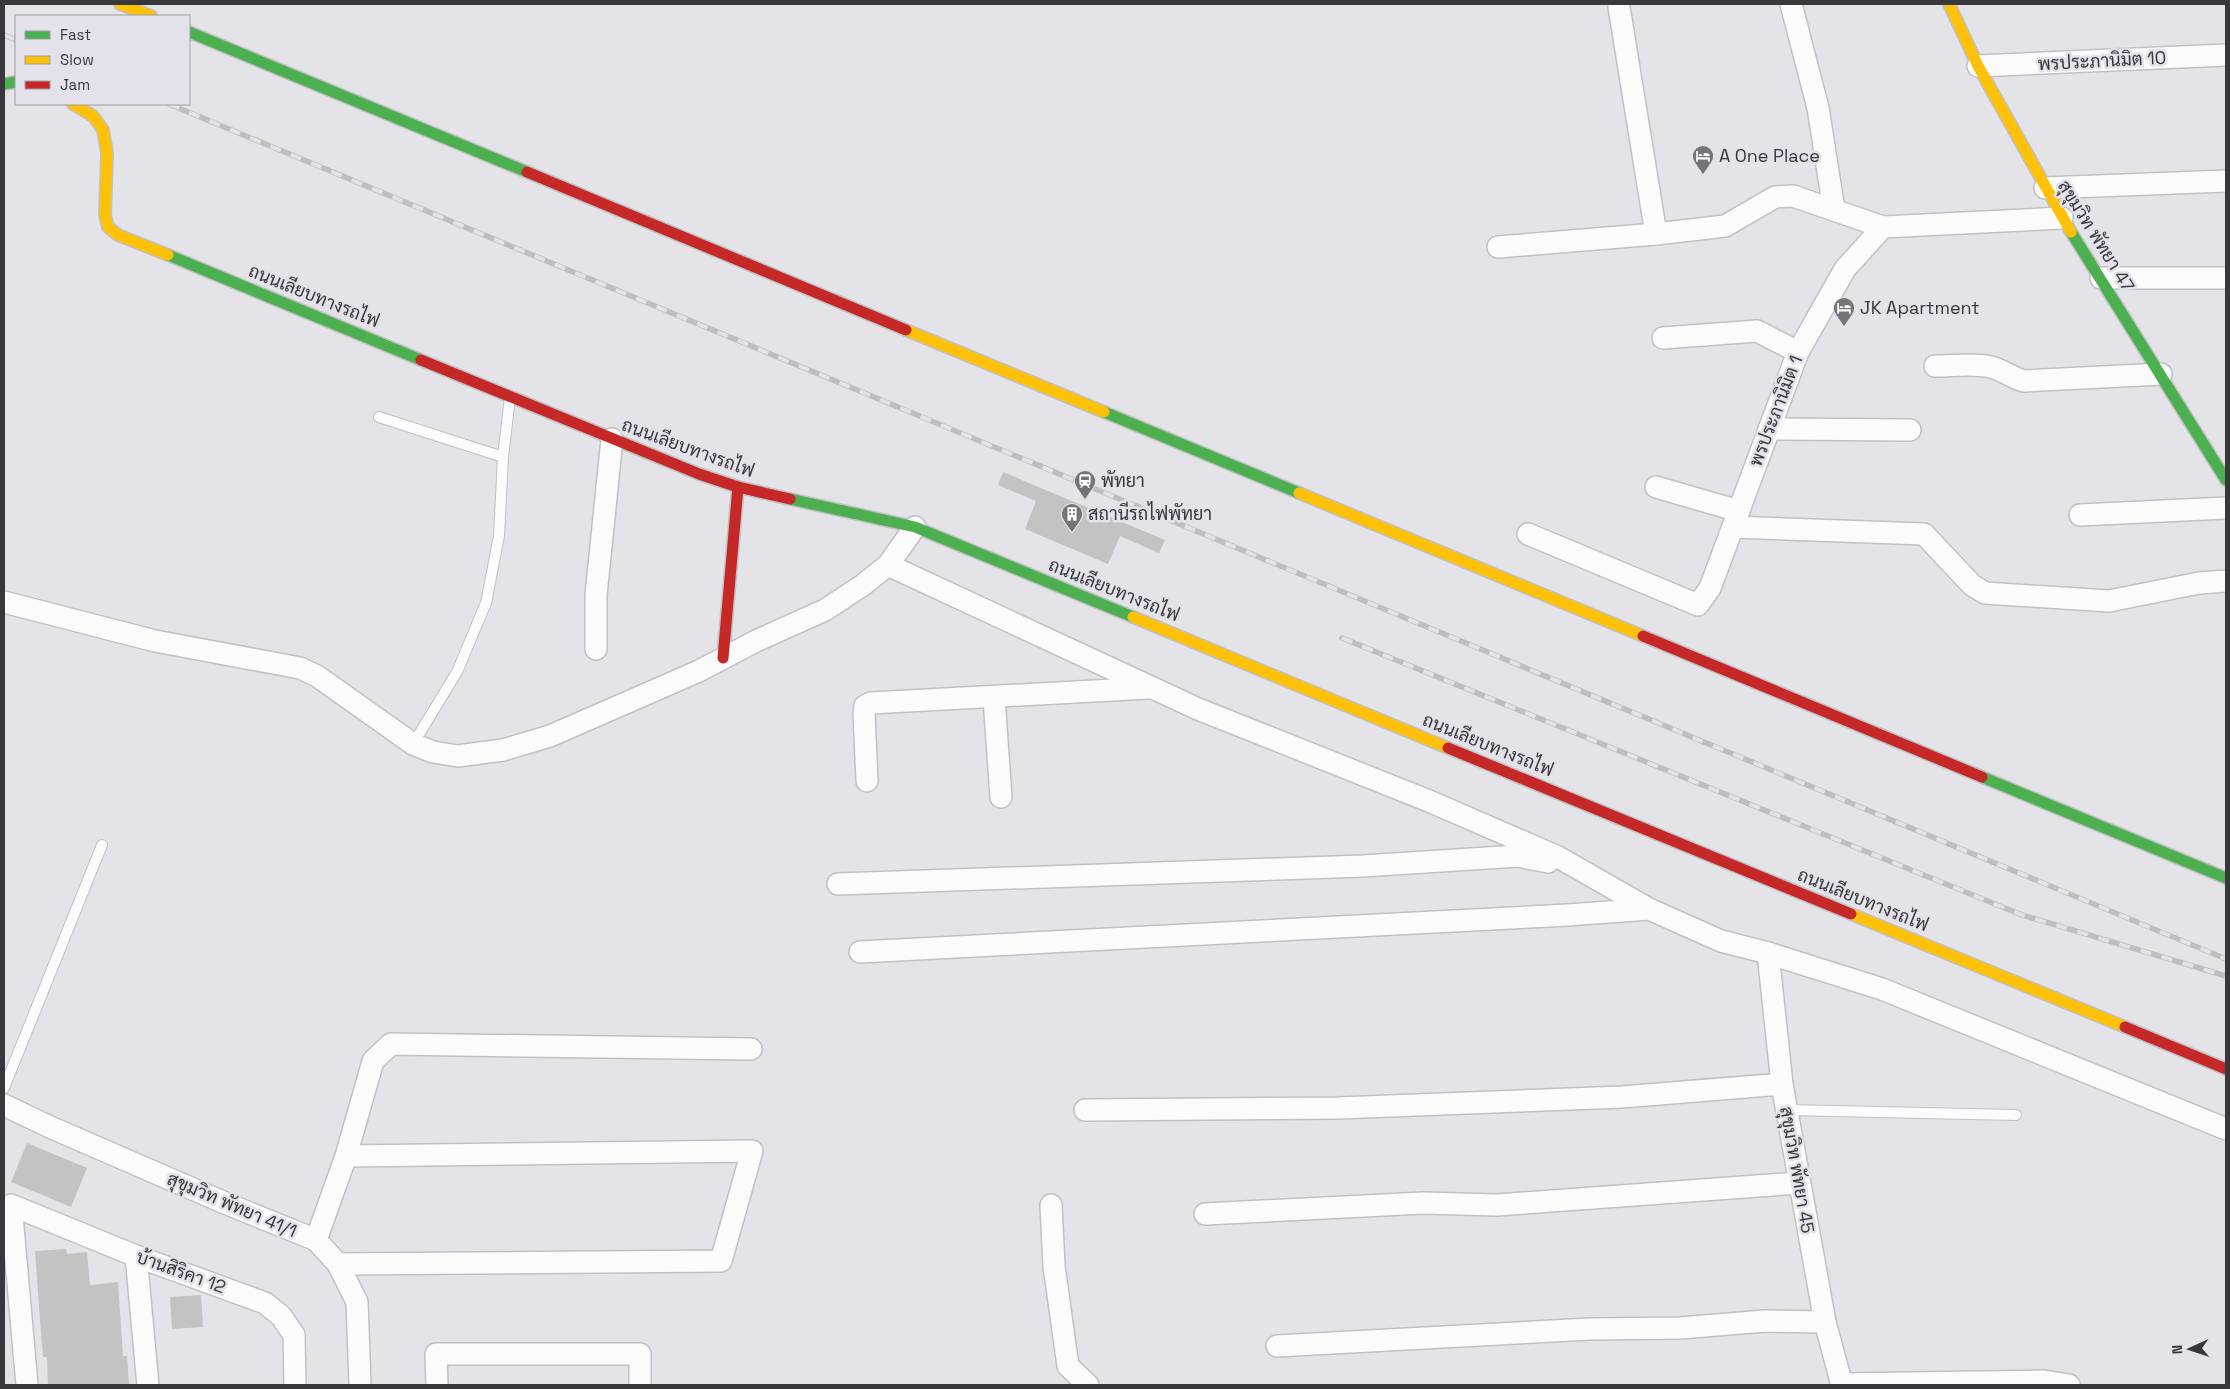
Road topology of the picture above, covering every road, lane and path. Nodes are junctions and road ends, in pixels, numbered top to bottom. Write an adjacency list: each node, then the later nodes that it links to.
1 (120, 4): 5 (main road)
2 (1791, 4): 14 (street)
3 (1949, 4): 8 (main road, สุขุมวิท พัทยา 47)
4 (1619, 7): 17 (street)
5 (148, 15)
6 (190, 32): 50 (main road)
7 (2226, 55): 8 (street, พรประภานิมิต 10)
8 (1978, 66): 13 (main road, สุขุมวิท พัทยา 47)
9 (4, 73): 10 (main road)
10 (15, 79)
11 (75, 105): 25 (main road, ถนนเลียบทางรถไฟ)
12 (2226, 181): 13 (street)
13 (2045, 188): 15 (main road, สุขุมวิท พัทยา 47)
14 (1834, 210): 16 (street); 17 (street)
15 (2062, 218): 16 (street); 19 (main road, สุขุมวิท พัทยา 47)
16 (1883, 227): 22 (street, พรประภานิมิต 1)
17 (1656, 234): 18 (street)
18 (1498, 247)
19 (2101, 278): 20 (street); 24 (main road, สุขุมวิท พัทยา 47)
20 (2226, 278)
21 (1663, 338): 22 (street)
22 (1798, 352): 27 (street, พรประภานิมิต 1)
23 (1935, 366): 24 (street)
24 (2161, 374): 31 (main road, สุขุมวิท พัทยา 47)
25 (510, 397): 29 (main road, ถนนเลียบทางรถไฟ); 30 (lane)
26 (379, 417): 30 (lane)
27 (1769, 429): 28 (street); 36 (street, พรประภานิมิต 1)
28 (1910, 430)
29 (612, 440): 32 (main road, ถนนเลียบทางรถไฟ); 42 (street)
30 (503, 457): 46 (lane)
31 (2226, 480)
32 (738, 487): 37 (main road, ถนนเลียบทางรถไฟ); 43 (main road)
33 (1656, 488): 36 (street)
34 (2226, 508): 35 (street)
35 (2080, 515)
36 (1736, 519): 38 (street, พรประภานิมิต 1); 40 (street)
37 (915, 527): 39 (street); 57 (main road, ถนนเลียบทางรถไฟ)
38 (1528, 534)
39 (888, 565): 43 (street); 44 (street)
40 (2226, 581)
41 (4, 602): 46 (street)
42 (596, 649)
43 (723, 658): 46 (street)
44 (1152, 688): 45 (street); 52 (street)
45 (994, 698): 47 (street); 48 (street)
46 (413, 744)
47 (867, 781)
48 (1001, 797)
49 (102, 845): 59 (lane)
50 (2226, 878)
51 (838, 884): 52 (street)
52 (1630, 898): 53 (street)
53 (1649, 909): 54 (street); 55 (street)
54 (860, 952)
55 (1768, 953): 58 (street, สุขุมวิท พัทยา 45); 64 (street)
56 (751, 1049): 65 (street)
57 (2226, 1069)
58 (1782, 1084): 61 (street); 62 (street, สุขุมวิท พัทยา 45)
59 (4, 1088)
60 (4, 1105): 69 (street, สุขุมวิท พัทยา 41/1)
61 (1086, 1110)
62 (1786, 1110): 63 (lane); 66 (street, สุขุมวิท พัทยา 45)
63 (2016, 1115)
64 (2226, 1129)
65 (346, 1156): 69 (street); 71 (street)
66 (1800, 1183): 68 (street); 72 (street, สุขุมวิท พัทยา 45)
67 (1051, 1205): 80 (street)
68 (1205, 1214)
69 (316, 1240): 71 (street, สุขุมวิท พัทยา 41/1)
70 (136, 1256): 74 (street, บ้านสิริคา 12); 75 (street); 76 (street, บ้านสิริคา 12)
71 (338, 1264): 77 (street, สุขุมวิท พัทยา 41/1)
72 (1825, 1322): 73 (street); 81 (street, สุขุมวิท พัทยา 45)
73 (1277, 1346)
74 (27, 1385)
75 (148, 1385)
76 (295, 1385)
77 (360, 1385)
78 (437, 1385): 79 (street)
79 (640, 1385)
80 (1088, 1385)
81 (1842, 1385): 82 (street)
82 (2069, 1385)

